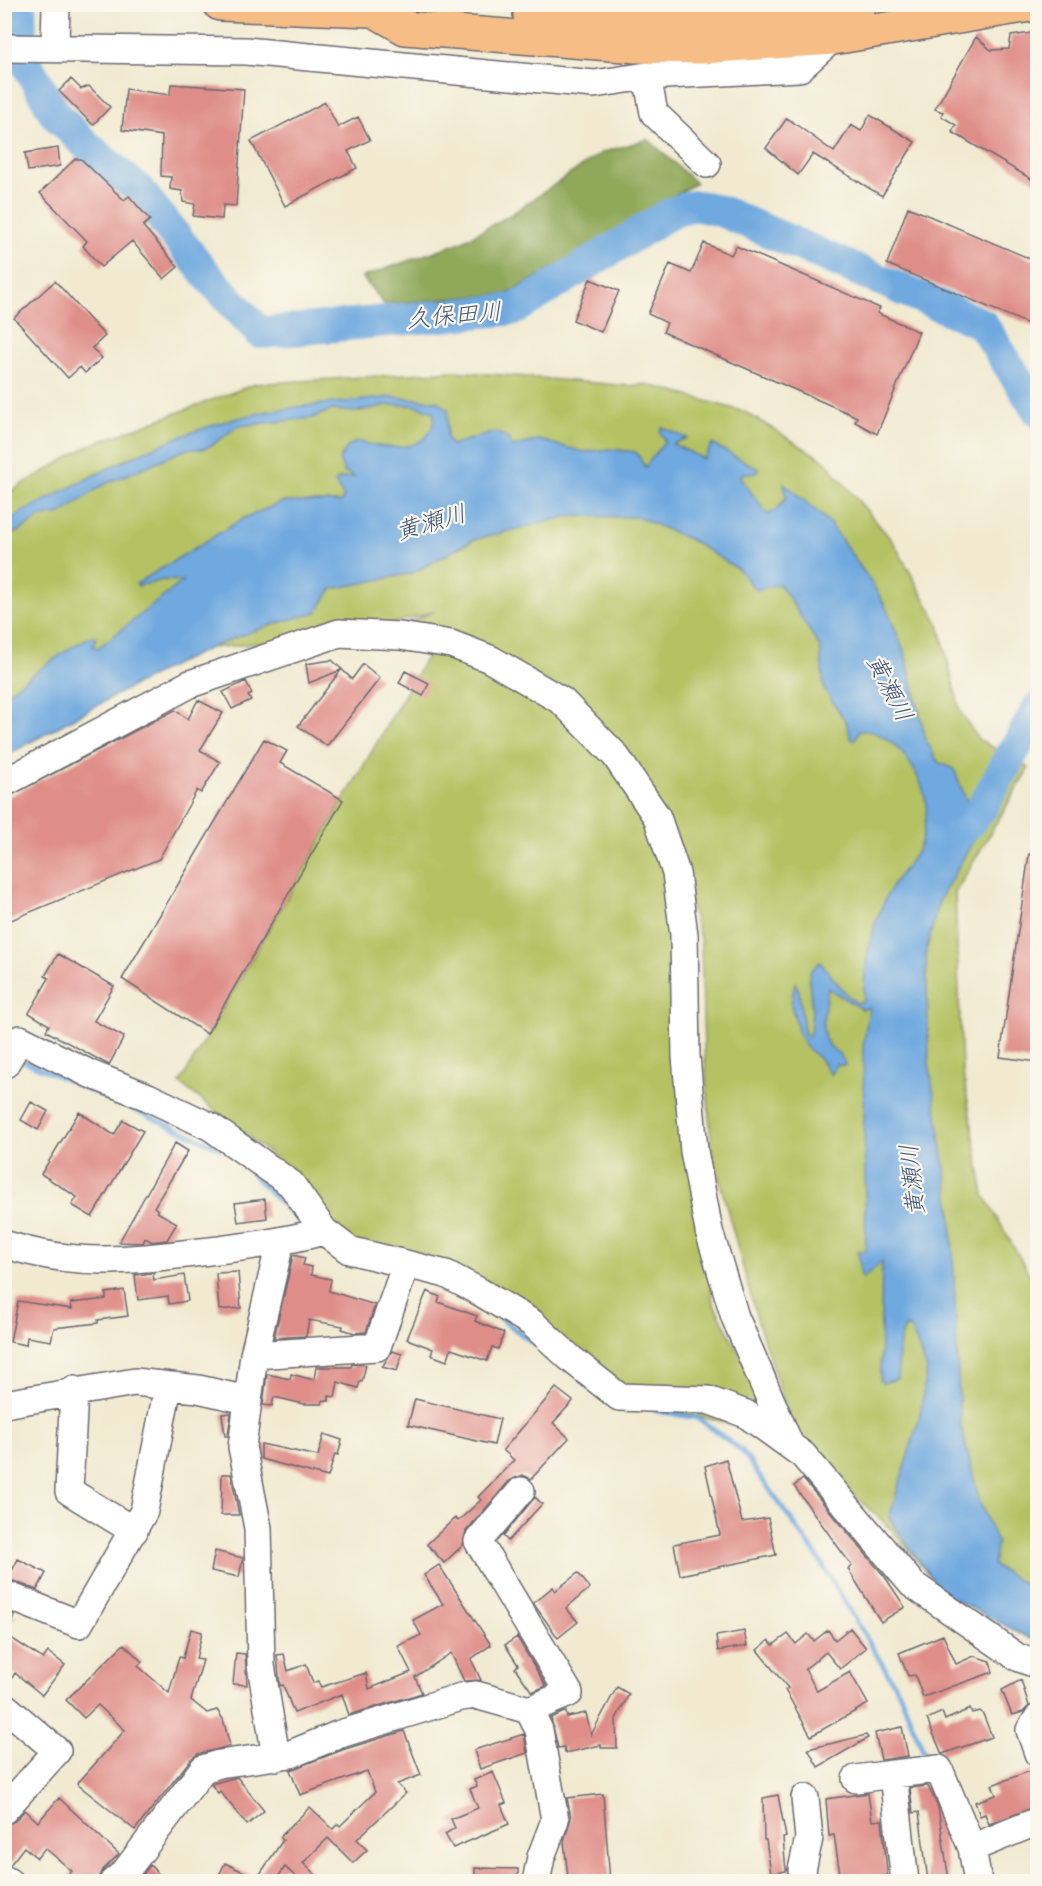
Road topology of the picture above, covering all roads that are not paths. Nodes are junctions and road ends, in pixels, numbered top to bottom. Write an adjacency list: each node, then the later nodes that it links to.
1 (56, 4): 7 (street)
2 (220, 4): 5 (highway)
3 (860, 4): 5 (highway)
4 (1036, 4): 6 (highway)
5 (374, 10): 6 (highway)
6 (833, 38): 8 (street)
7 (25, 47): 8 (street)
8 (647, 76): 9 (street)
9 (707, 164)
10 (4, 783): 21 (street)
11 (9, 1050): 12 (street)
12 (324, 1231): 13 (street); 15 (street)
13 (280, 1243): 14 (street); 16 (street)
14 (4, 1244)
15 (406, 1264): 16 (street); 21 (street)
16 (254, 1355): 19 (street)
17 (168, 1386): 18 (street); 19 (street); 23 (street)
18 (74, 1390): 20 (street); 23 (street)
19 (247, 1400): 30 (street)
20 (4, 1404)
21 (789, 1443): 25 (street)
22 (521, 1491): 27 (street)
23 (134, 1531): 24 (street)
24 (4, 1594)
25 (1038, 1665)
26 (4, 1706): 34 (street)
27 (529, 1710): 30 (street); 40 (street)
28 (1038, 1718): 29 (street)
29 (1038, 1754)
30 (276, 1757): 39 (street)
31 (893, 1774): 32 (street); 36 (street); 42 (street)
32 (856, 1779)
33 (805, 1798): 41 (street)
34 (4, 1810)
35 (1038, 1821): 36 (street)
36 (972, 1848): 43 (street)
37 (4, 1879): 38 (street)
38 (9, 1881)
39 (113, 1881)
40 (536, 1881)
41 (804, 1881)
42 (905, 1881)
43 (978, 1881)

